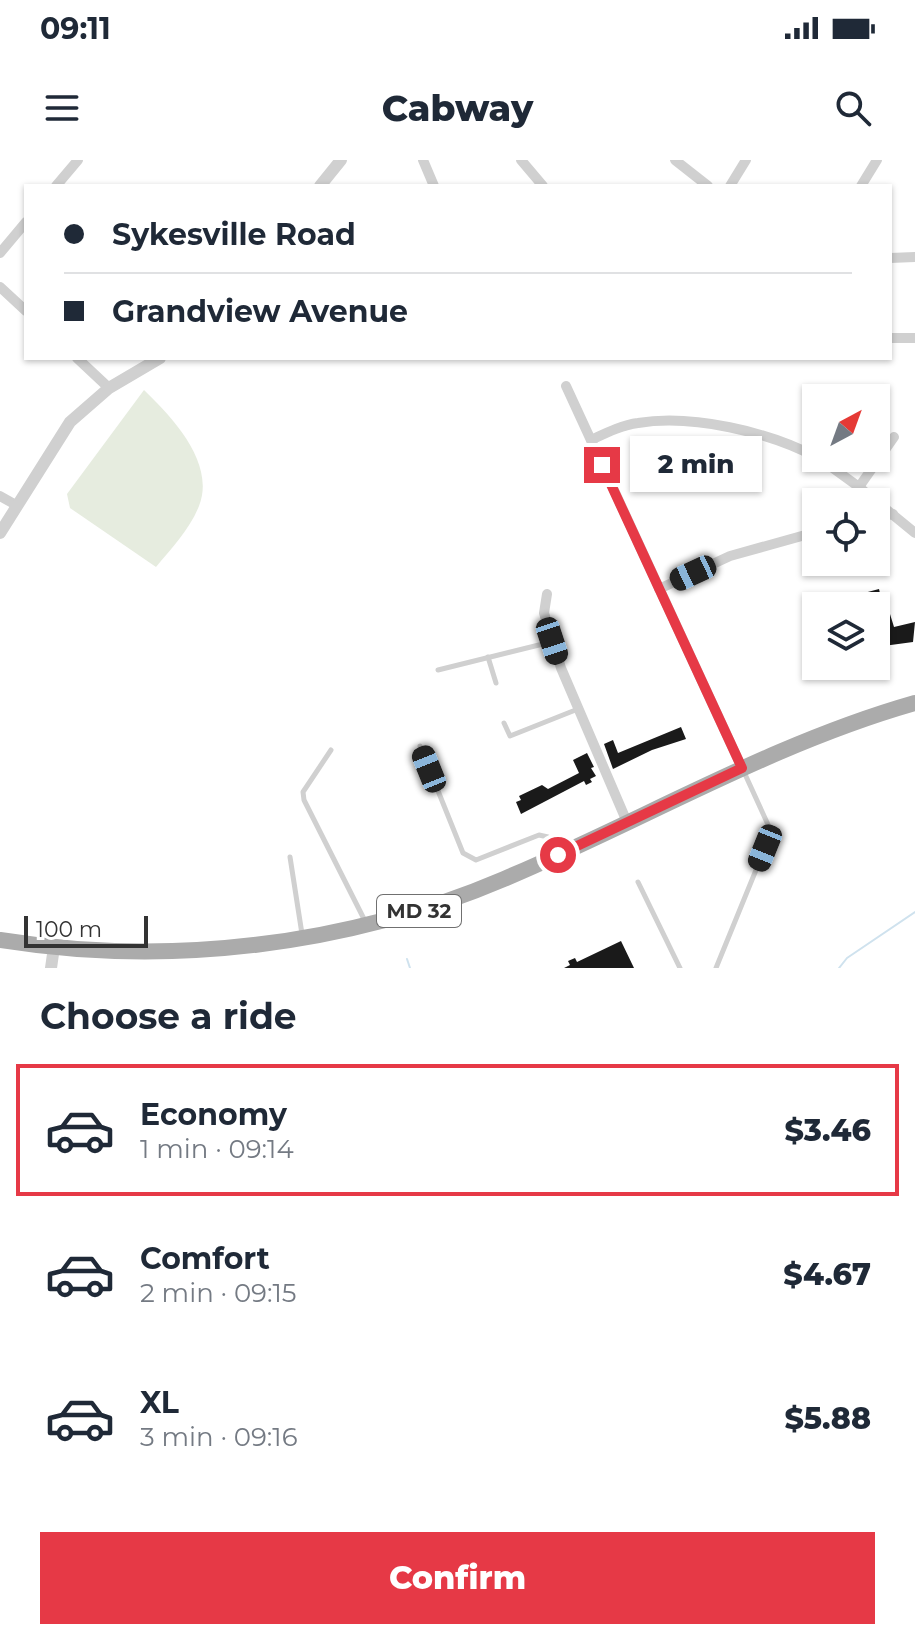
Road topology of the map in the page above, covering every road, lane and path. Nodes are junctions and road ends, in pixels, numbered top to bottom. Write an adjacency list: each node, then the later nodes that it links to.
1 (78, 160): 8 (street)
2 (341, 160): 9 (street)
3 (423, 160): 10 (street)
4 (521, 160): 11 (street)
5 (675, 160): 12 (street)
6 (746, 160): 13 (street)
7 (877, 160): 14 (street)
8 (58, 184)
9 (322, 184)
10 (433, 184)
11 (541, 184)
12 (705, 184)
13 (731, 184)
14 (862, 184)
15 (24, 224): 16 (street)
16 (0, 253)
17 (915, 257): 18 (street)
18 (892, 258)
19 (0, 287): 20 (street)
20 (24, 309)
21 (892, 338): 22 (street)
22 (915, 338)
23 (79, 360): 26 (street)
24 (157, 360): 26 (street)
25 (566, 386): 28 (street)
26 (109, 388): 33 (street)
27 (894, 437): 31 (street)
28 (591, 440): 29 (street); 39 (street)
29 (802, 450)
30 (838, 472): 31 (street)
31 (859, 487): 34 (street)
32 (0, 496): 33 (street)
33 (16, 505): 36 (street)
34 (893, 514): 35 (street); 37 (street)
35 (890, 515)
36 (0, 533)
37 (915, 533)
38 (802, 536): 39 (street)
39 (659, 589): 50 (street)
40 (547, 594): 41 (street)
41 (552, 641): 42 (lane); 46 (street)
42 (488, 657): 43 (lane); 44 (lane)
43 (438, 670)
44 (496, 683)
45 (915, 703): 50 (main road, MD 32)
46 (578, 709): 47 (lane); 51 (street)
47 (504, 723)
48 (420, 746): 52 (lane)
49 (331, 750): 55 (lane)
50 (742, 768): 51 (main road, MD 32); 61 (lane)
51 (627, 822): 52 (main road, MD 32)
52 (558, 855): 55 (main road, MD 32)
53 (290, 857): 56 (lane)
54 (638, 882): 60 (lane)
55 (367, 925): 56 (main road, MD 32)
56 (303, 938): 58 (main road, MD 32)
57 (0, 940): 58 (main road, MD 32)
58 (54, 947): 59 (street)
59 (51, 968)
60 (680, 968)
61 (716, 968)

